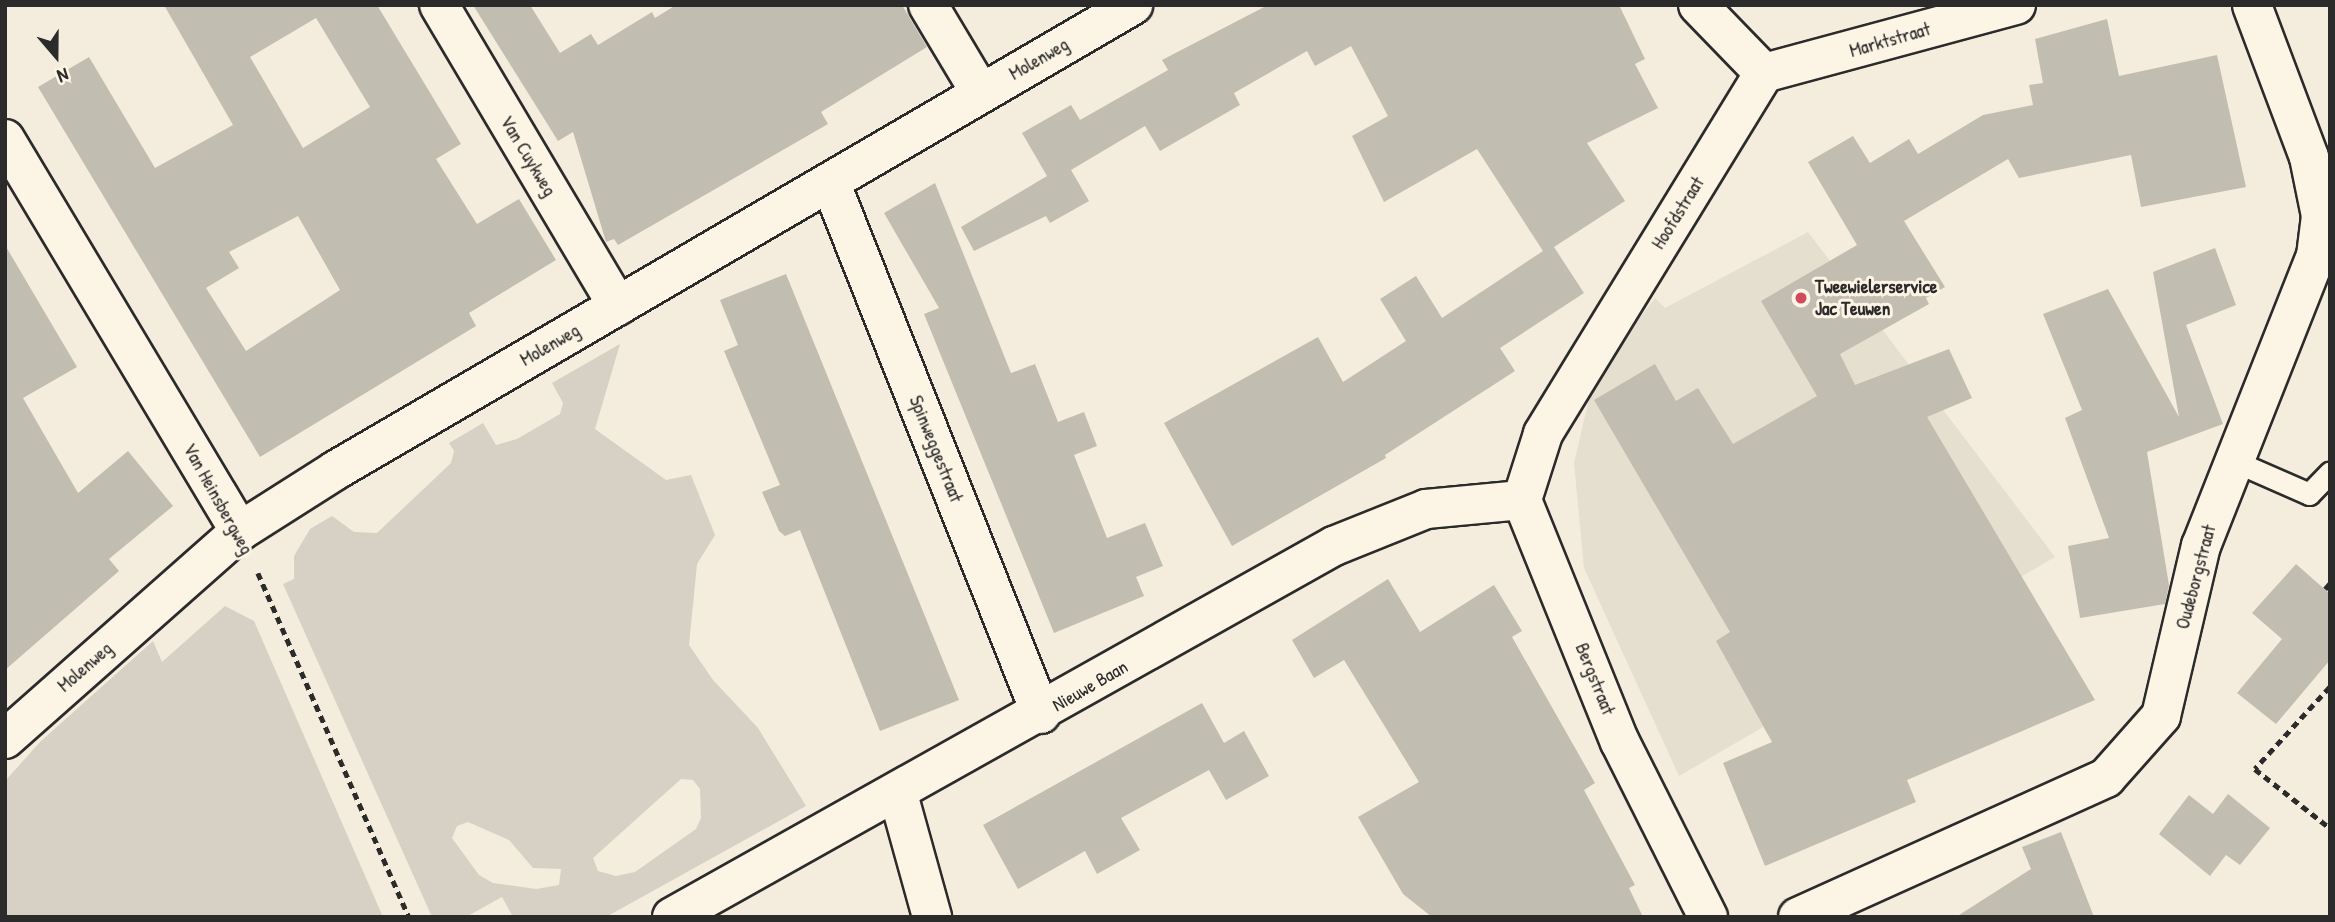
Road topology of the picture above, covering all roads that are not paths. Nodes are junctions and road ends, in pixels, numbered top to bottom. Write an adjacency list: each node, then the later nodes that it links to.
1 (439, 5): 11 (street, Van Cuykweg)
2 (928, 5): 8 (street)
3 (1133, 5): 8 (street, Molenweg)
4 (1698, 5): 7 (street)
5 (2016, 5): 7 (street, Marktstraat)
6 (2252, 5): 12 (street, Oudeborgstraat)
7 (1765, 73): 14 (street, Hoofdstraat)
8 (980, 92): 10 (street, Molenweg)
9 (5, 139): 15 (street, Van Heinsbergweg)
10 (831, 184): 11 (street, Molenweg); 16 (street, Spinweggestraat)
11 (618, 306): 15 (street, Molenweg)
12 (2234, 461): 13 (lane); 22 (street, Oudeborgstraat)
13 (2330, 472)
14 (1522, 500): 16 (street, Nieuwe Baan); 21 (street, Bergstraat)
15 (240, 531): 17 (street, Molenweg)
16 (1041, 713): 18 (street, Nieuwe Baan)
17 (5, 739)
18 (898, 794): 19 (street, Nieuwe Baan); 20 (street)
19 (672, 917)
20 (932, 917)
21 (1708, 917)
22 (1798, 917)

